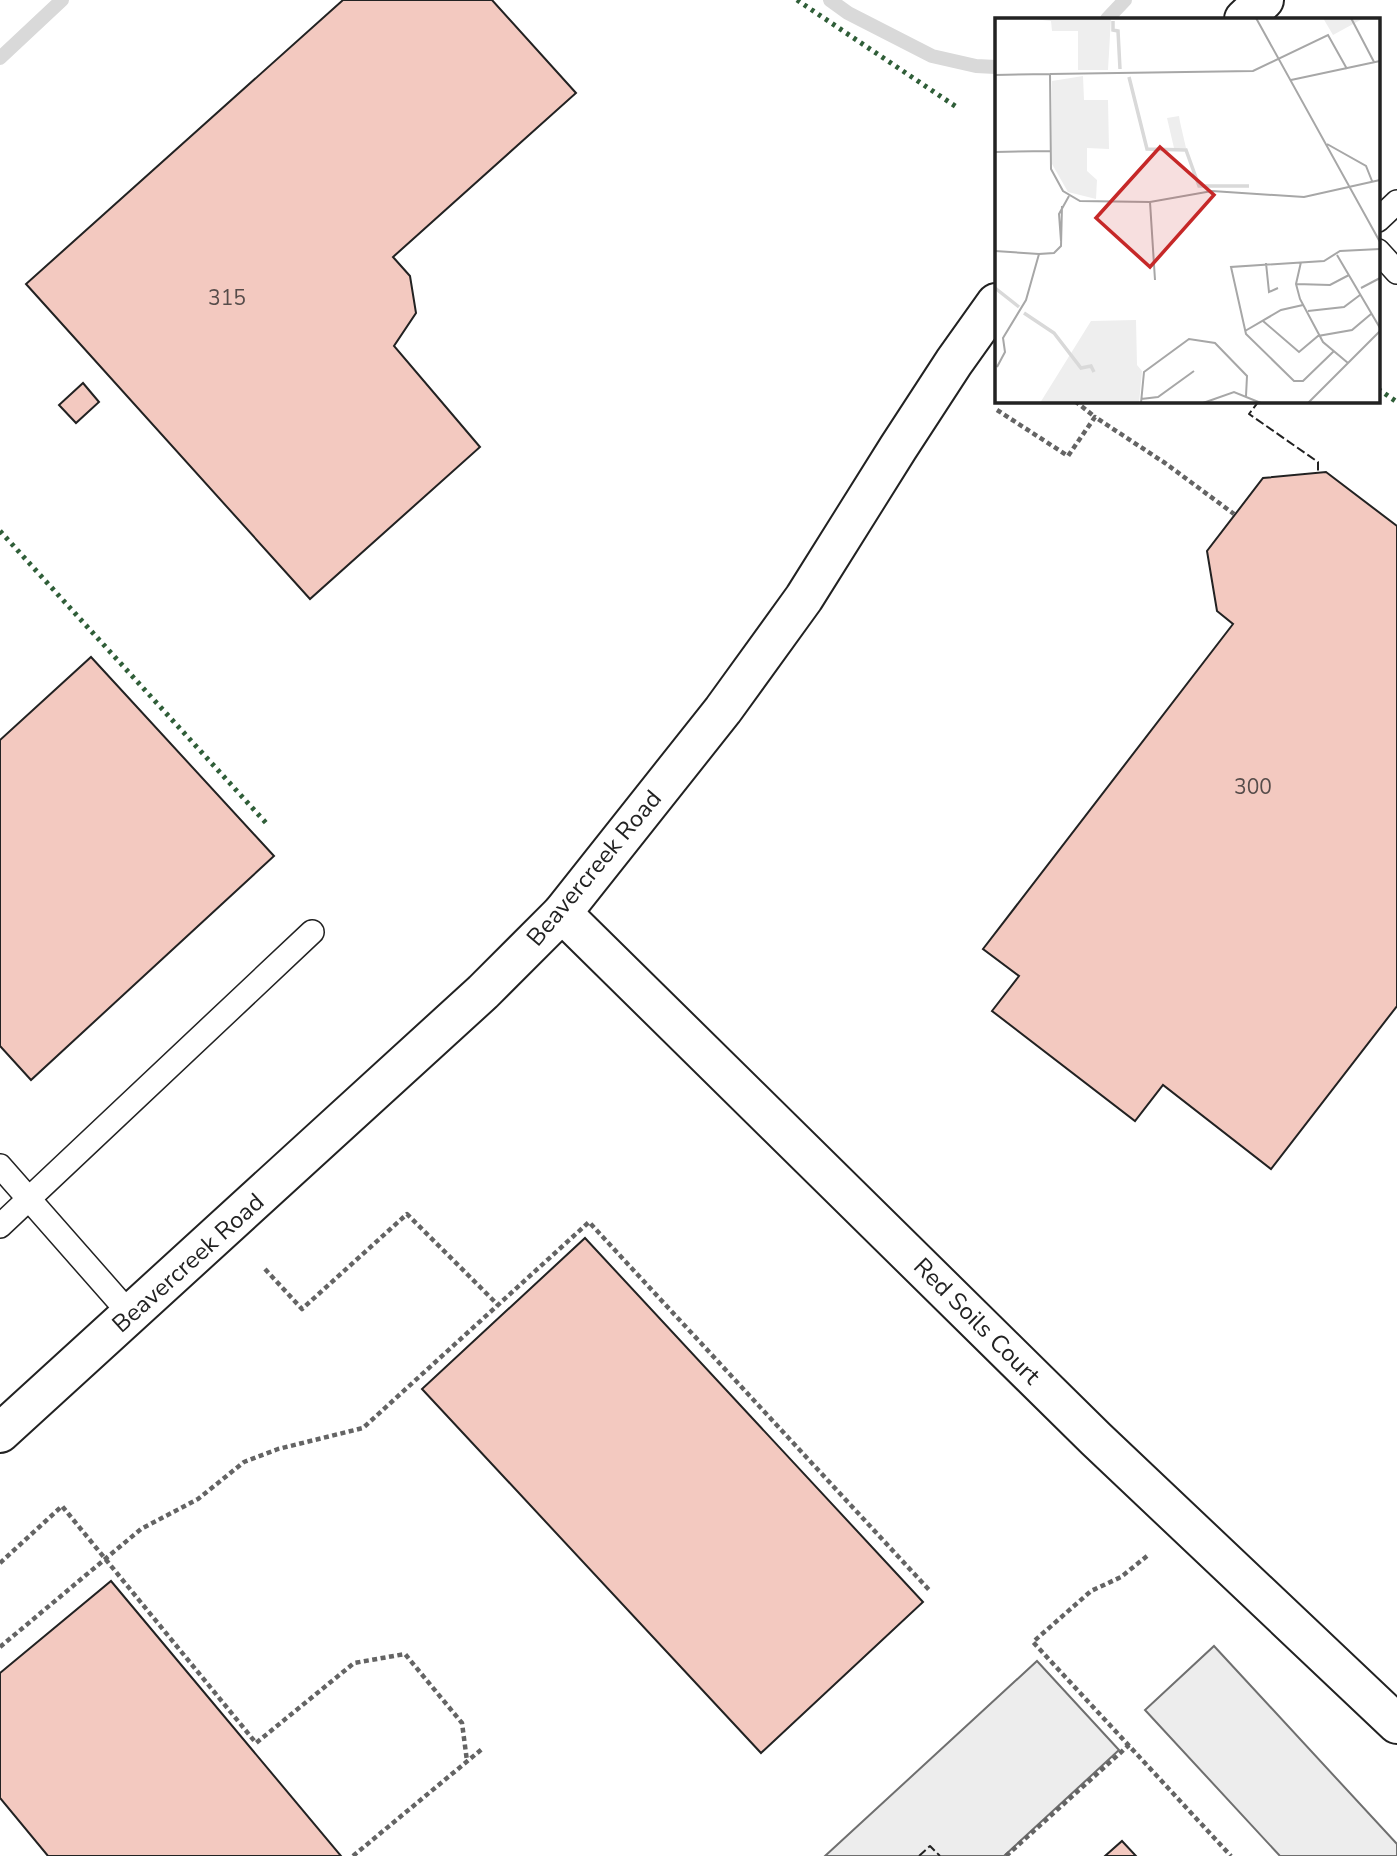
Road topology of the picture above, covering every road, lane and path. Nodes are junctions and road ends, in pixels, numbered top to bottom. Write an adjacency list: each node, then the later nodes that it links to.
1 (1264, 0): 2 (main road)
2 (1245, 18)
3 (1397, 202): 4 (lane)
4 (1380, 218)
5 (1380, 253): 6 (lane)
6 (1397, 272)
7 (995, 304): 12 (main road, Beavercreek Road)
8 (1076, 402): 10 (path)
9 (998, 410): 10 (path)
10 (1095, 417): 11 (path)
11 (1234, 514)
12 (562, 914): 19 (main road, Beavercreek Road); 26 (main road, Red Soils Court)
13 (312, 932): 15 (lane)
14 (0, 1166): 15 (lane)
15 (30, 1198): 16 (lane); 19 (lane)
16 (0, 1226)
17 (265, 1269): 18 (path)
18 (498, 1305): 22 (path); 24 (path)
19 (131, 1315): 20 (main road, Beavercreek Road)
20 (0, 1433)
21 (1147, 1556): 27 (path)
22 (107, 1559): 23 (path); 25 (path); 29 (path)
23 (0, 1563)
24 (931, 1592)
25 (0, 1647)
26 (1397, 1724)
27 (1129, 1745): 31 (path); 32 (path)
28 (482, 1749): 29 (path)
29 (467, 1761): 30 (path)
30 (353, 1856)
31 (1006, 1856)
32 (1231, 1856)

